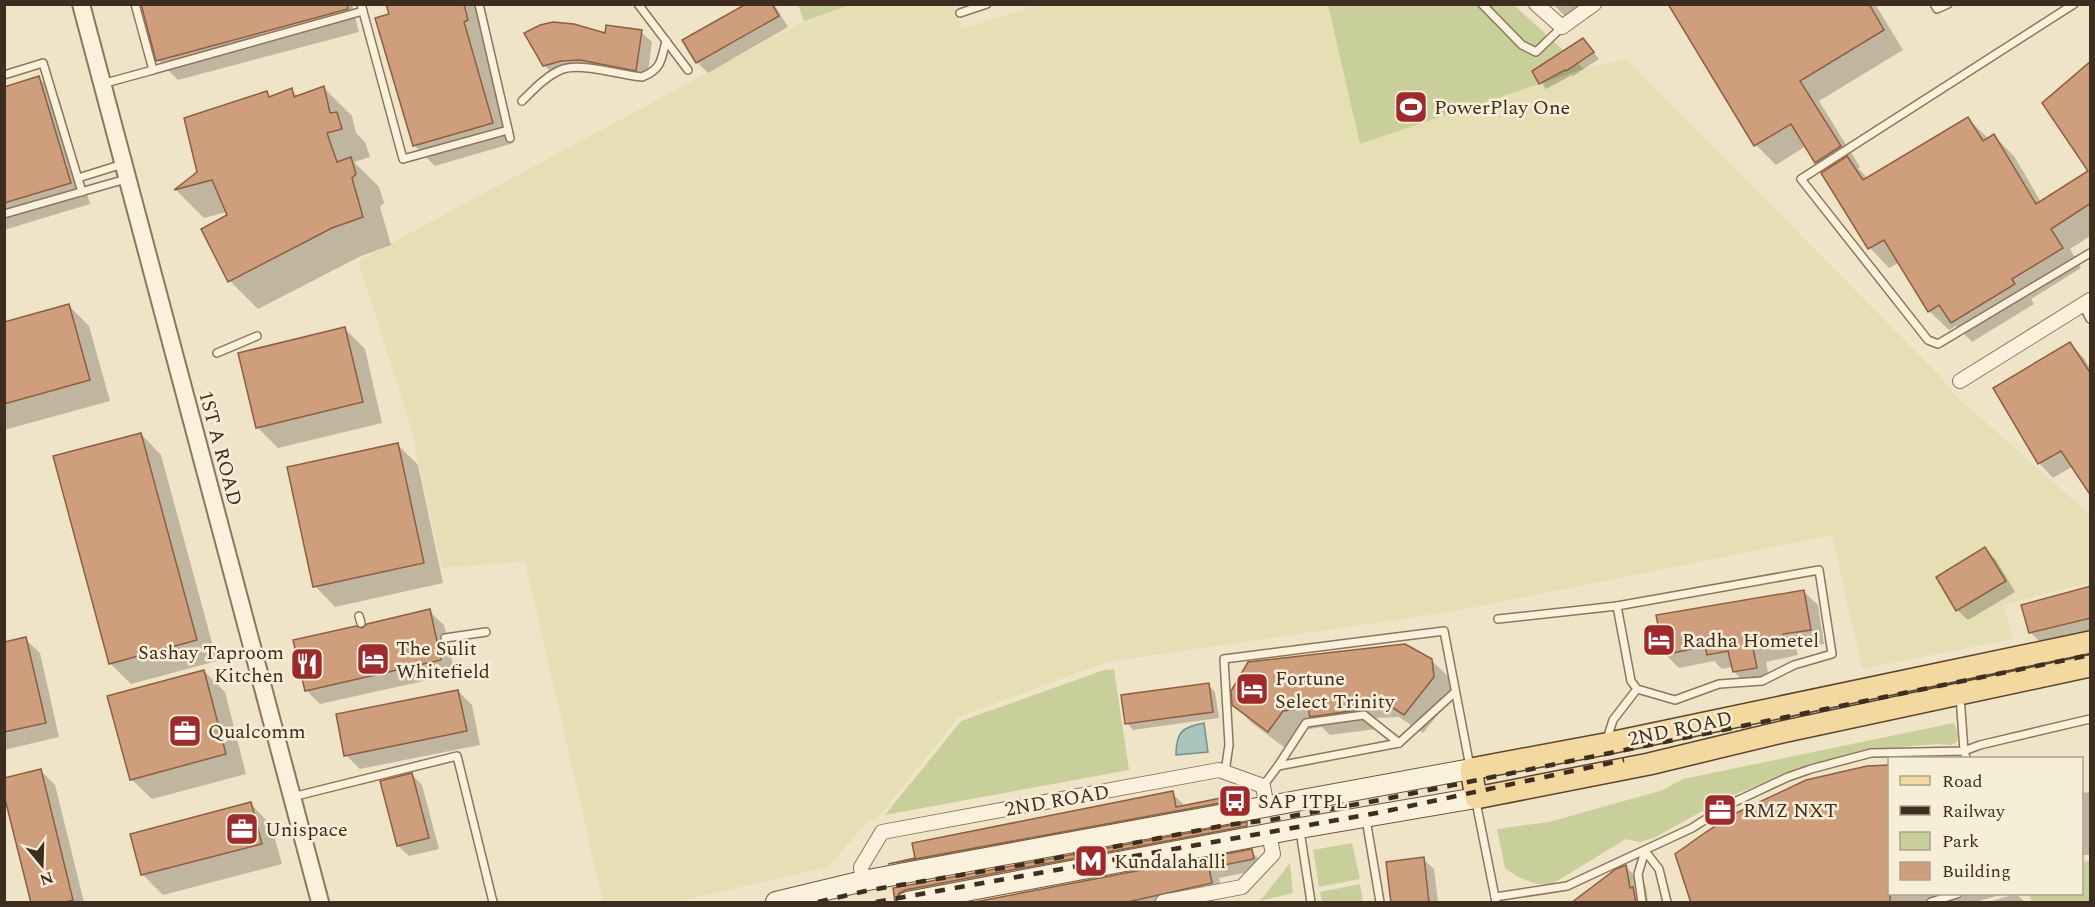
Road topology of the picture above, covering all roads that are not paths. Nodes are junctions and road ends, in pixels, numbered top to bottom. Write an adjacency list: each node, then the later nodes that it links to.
1 (81, 4): 19 (street, 1ST A ROAD)
2 (135, 4): 16 (lane)
3 (479, 4): 21 (lane)
4 (638, 4): 15 (lane)
5 (987, 4): 13 (lane)
6 (1482, 4): 14 (lane)
7 (1536, 4): 14 (street)
8 (1594, 4): 14 (street)
9 (1934, 4): 10 (lane)
10 (1948, 4)
11 (2074, 4): 27 (lane)
12 (362, 8): 16 (lane); 21 (lane)
13 (960, 13)
14 (1562, 27)
15 (666, 41): 17 (lane); 20 (lane)
16 (153, 70): 19 (lane)
17 (688, 70)
18 (4, 75): 24 (lane)
19 (102, 84): 23 (street, 1ST A ROAD)
20 (522, 100)
21 (508, 130): 22 (lane)
22 (510, 138)
23 (125, 171): 24 (lane); 25 (lane); 50 (street, 1ST A ROAD)
24 (78, 178): 25 (lane)
25 (82, 192): 26 (lane)
26 (4, 214)
27 (2091, 253)
28 (2087, 302): 29 (lane); 32 (street)
29 (2091, 319)
30 (257, 336): 31 (lane)
31 (217, 354)
32 (1960, 381)
33 (1617, 606): 34 (lane); 39 (lane); 39 (lane)
34 (1498, 619)
35 (486, 632): 36 (lane)
36 (446, 638)
37 (2091, 642): 44 (main road, 2ND ROAD)
38 (2091, 666): 41 (main road, 2ND ROAD)
39 (1637, 689): 44 (lane)
40 (1455, 692): 43 (lane); 47 (lane); 48 (lane)
41 (1960, 694): 45 (lane); 51 (main road, 2ND ROAD)
42 (2091, 719): 45 (lane)
43 (1399, 743): 46 (lane); 46 (lane)
44 (1605, 744): 47 (main road, 2ND ROAD)
45 (1965, 755): 56 (lane)
46 (1278, 766): 49 (lane)
47 (1471, 769): 51 (main road); 52 (main road, 2ND ROAD)
48 (1225, 772): 49 (street, 2ND ROAD); 57 (street, 2ND ROAD)
49 (1263, 786): 52 (street)
50 (292, 797): 60 (street, 1ST A ROAD); 61 (lane)
51 (1476, 798): 53 (main road, 2ND ROAD); 59 (lane)
52 (1268, 808): 57 (main road, 2ND ROAD)
53 (1366, 818): 54 (main road, 2ND ROAD); 66 (lane)
54 (1300, 828): 55 (main road, 2ND ROAD); 65 (lane)
55 (1269, 834): 63 (main road, 2ND ROAD); 64 (street)
56 (1645, 851): 59 (lane); 67 (lane); 68 (lane)
57 (863, 881): 62 (main road, 2ND ROAD)
58 (1954, 895): 69 (lane)
59 (1495, 900)
60 (320, 903)
61 (493, 903)
62 (776, 903)
63 (907, 903)
64 (1163, 903)
65 (1311, 903)
66 (1380, 903)
67 (1642, 903)
68 (1667, 903)
69 (1931, 903)

